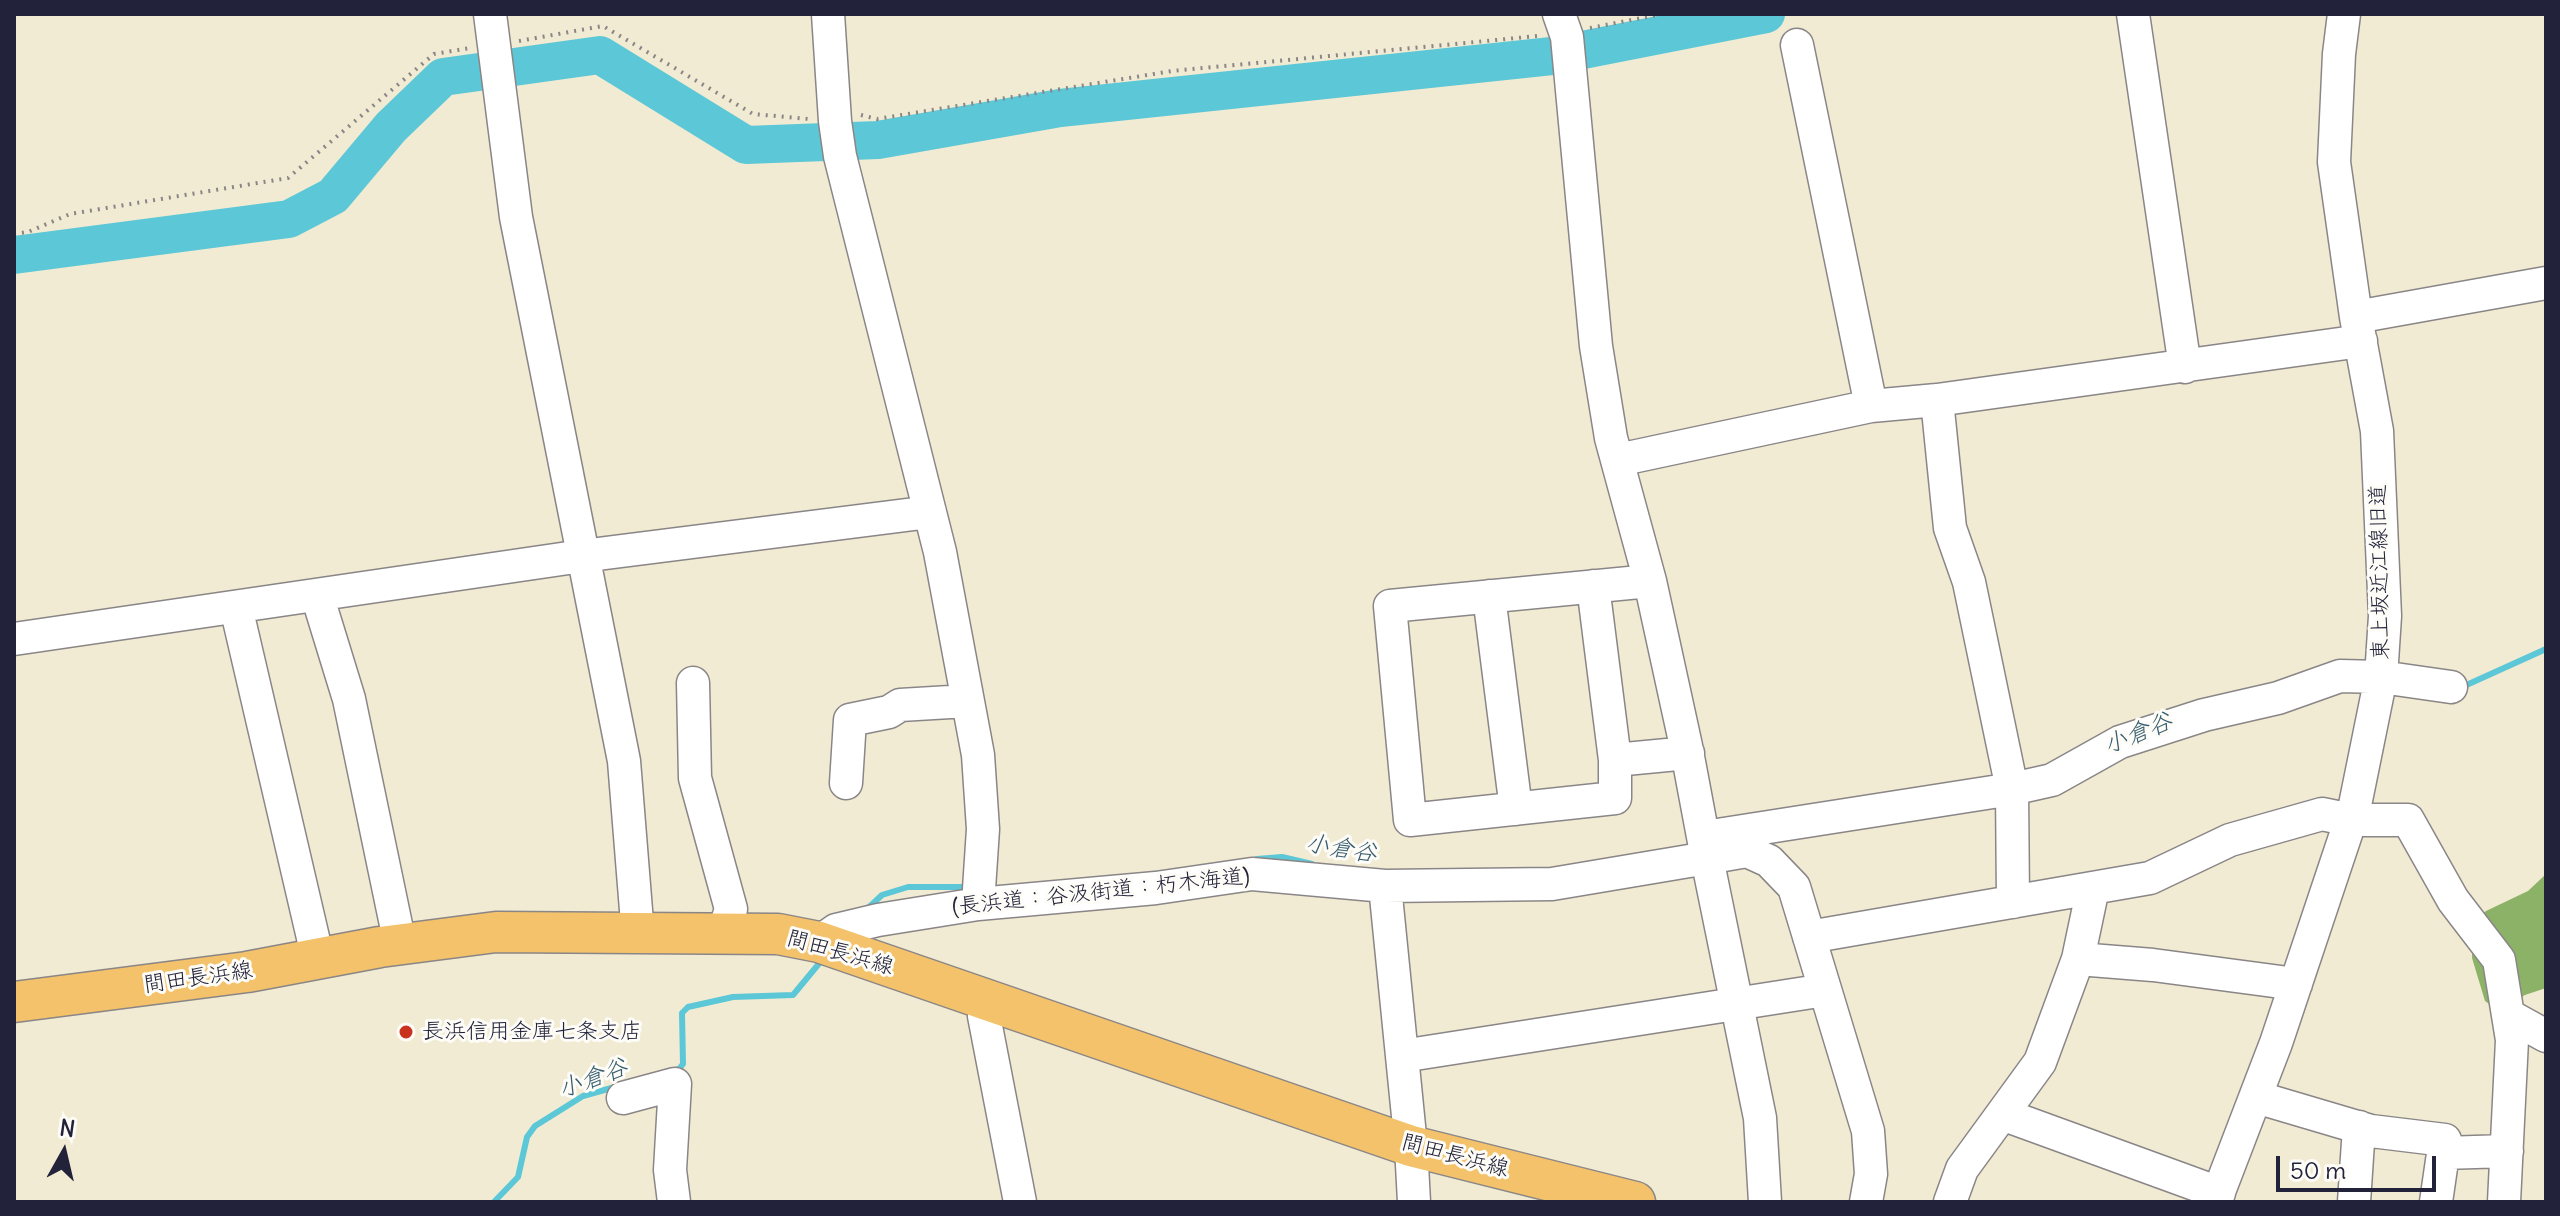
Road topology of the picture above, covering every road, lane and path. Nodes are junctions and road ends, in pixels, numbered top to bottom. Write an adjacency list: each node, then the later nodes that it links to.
1 (828, 14): 8 (street)
2 (1662, 14): 5 (path)
3 (2133, 14): 12 (street)
4 (2344, 14): 11 (street, 東上坂近江線旧道)
5 (1564, 28): 8 (path); 15 (street)
6 (492, 29): 8 (path); 9 (path); 17 (street)
7 (1797, 45): 14 (street)
8 (836, 128): 16 (street)
9 (14, 234)
10 (2546, 283): 11 (street)
11 (2358, 329): 12 (street); 24 (street, 東上坂近江線旧道)
12 (2185, 367): 13 (street)
13 (1937, 400): 14 (street); 31 (street)
14 (1871, 406): 15 (street)
15 (1618, 460): 18 (street)
16 (930, 512): 17 (street); 27 (street)
17 (582, 556): 20 (street); 40 (street)
18 (1650, 581): 19 (street); 28 (street)
19 (1593, 586): 21 (street); 29 (street)
20 (317, 595): 22 (street); 43 (street)
21 (1489, 596): 32 (street); 32 (street)
22 (236, 607): 23 (street); 44 (street)
23 (14, 639)
24 (2381, 677): 26 (street); 31 (street); 33 (street, 東上坂近江線旧道)
25 (693, 683): 39 (street)
26 (2451, 687)
27 (967, 701): 30 (street); 38 (street)
28 (1688, 753): 29 (street); 34 (street)
29 (1615, 760): 32 (street)
30 (846, 783)
31 (2012, 789): 34 (street); 37 (street)
32 (1516, 809)
33 (2351, 820): 36 (street); 46 (street, 東上坂近江線旧道); 51 (street)
34 (1706, 848): 35 (street, (長浜道：谷汲街道：朽木海道)); 41 (street); 50 (street)
35 (1385, 886): 38 (street, (長浜道：谷汲街道：朽木海道)); 53 (street)
36 (2093, 888): 37 (street); 45 (street)
37 (2013, 902): 41 (street)
38 (978, 904): 42 (street, (長浜道：谷汲街道：朽木海道))
39 (723, 934): 40 (main road, 間田長浜線); 42 (main road, 間田長浜線)
40 (638, 935): 43 (main road, 間田長浜線)
41 (1809, 937): 47 (street)
42 (819, 942): 48 (main road, 間田長浜線)
43 (400, 944): 44 (main road, 間田長浜線)
44 (318, 959): 49 (main road, 間田長浜線)
45 (2078, 959): 46 (street); 56 (street)
46 (2296, 984): 54 (street, 東上坂近江線旧道)
47 (1825, 990): 50 (street); 67 (street)
48 (987, 1000): 58 (main road, 間田長浜線); 63 (street)
49 (14, 1002)
50 (1736, 1003): 53 (street); 66 (street)
51 (2508, 1015): 52 (street); 59 (street)
52 (2546, 1036)
53 (1402, 1056): 58 (street)
54 (2256, 1097): 57 (street); 61 (street, 東上坂近江線旧道)
55 (623, 1098): 62 (street)
56 (2002, 1114): 61 (street); 68 (street)
57 (2359, 1127): 60 (street); 69 (street)
58 (1411, 1146): 64 (street); 65 (main road, 間田長浜線)
59 (2507, 1151): 60 (street); 71 (street)
60 (2443, 1153): 70 (street)
61 (2217, 1198)
62 (674, 1202)
63 (1020, 1202)
64 (1414, 1202)
65 (1635, 1202)
66 (1765, 1202)
67 (1866, 1202)
68 (1950, 1202)
69 (2354, 1202)
70 (2436, 1202)
71 (2504, 1202)

